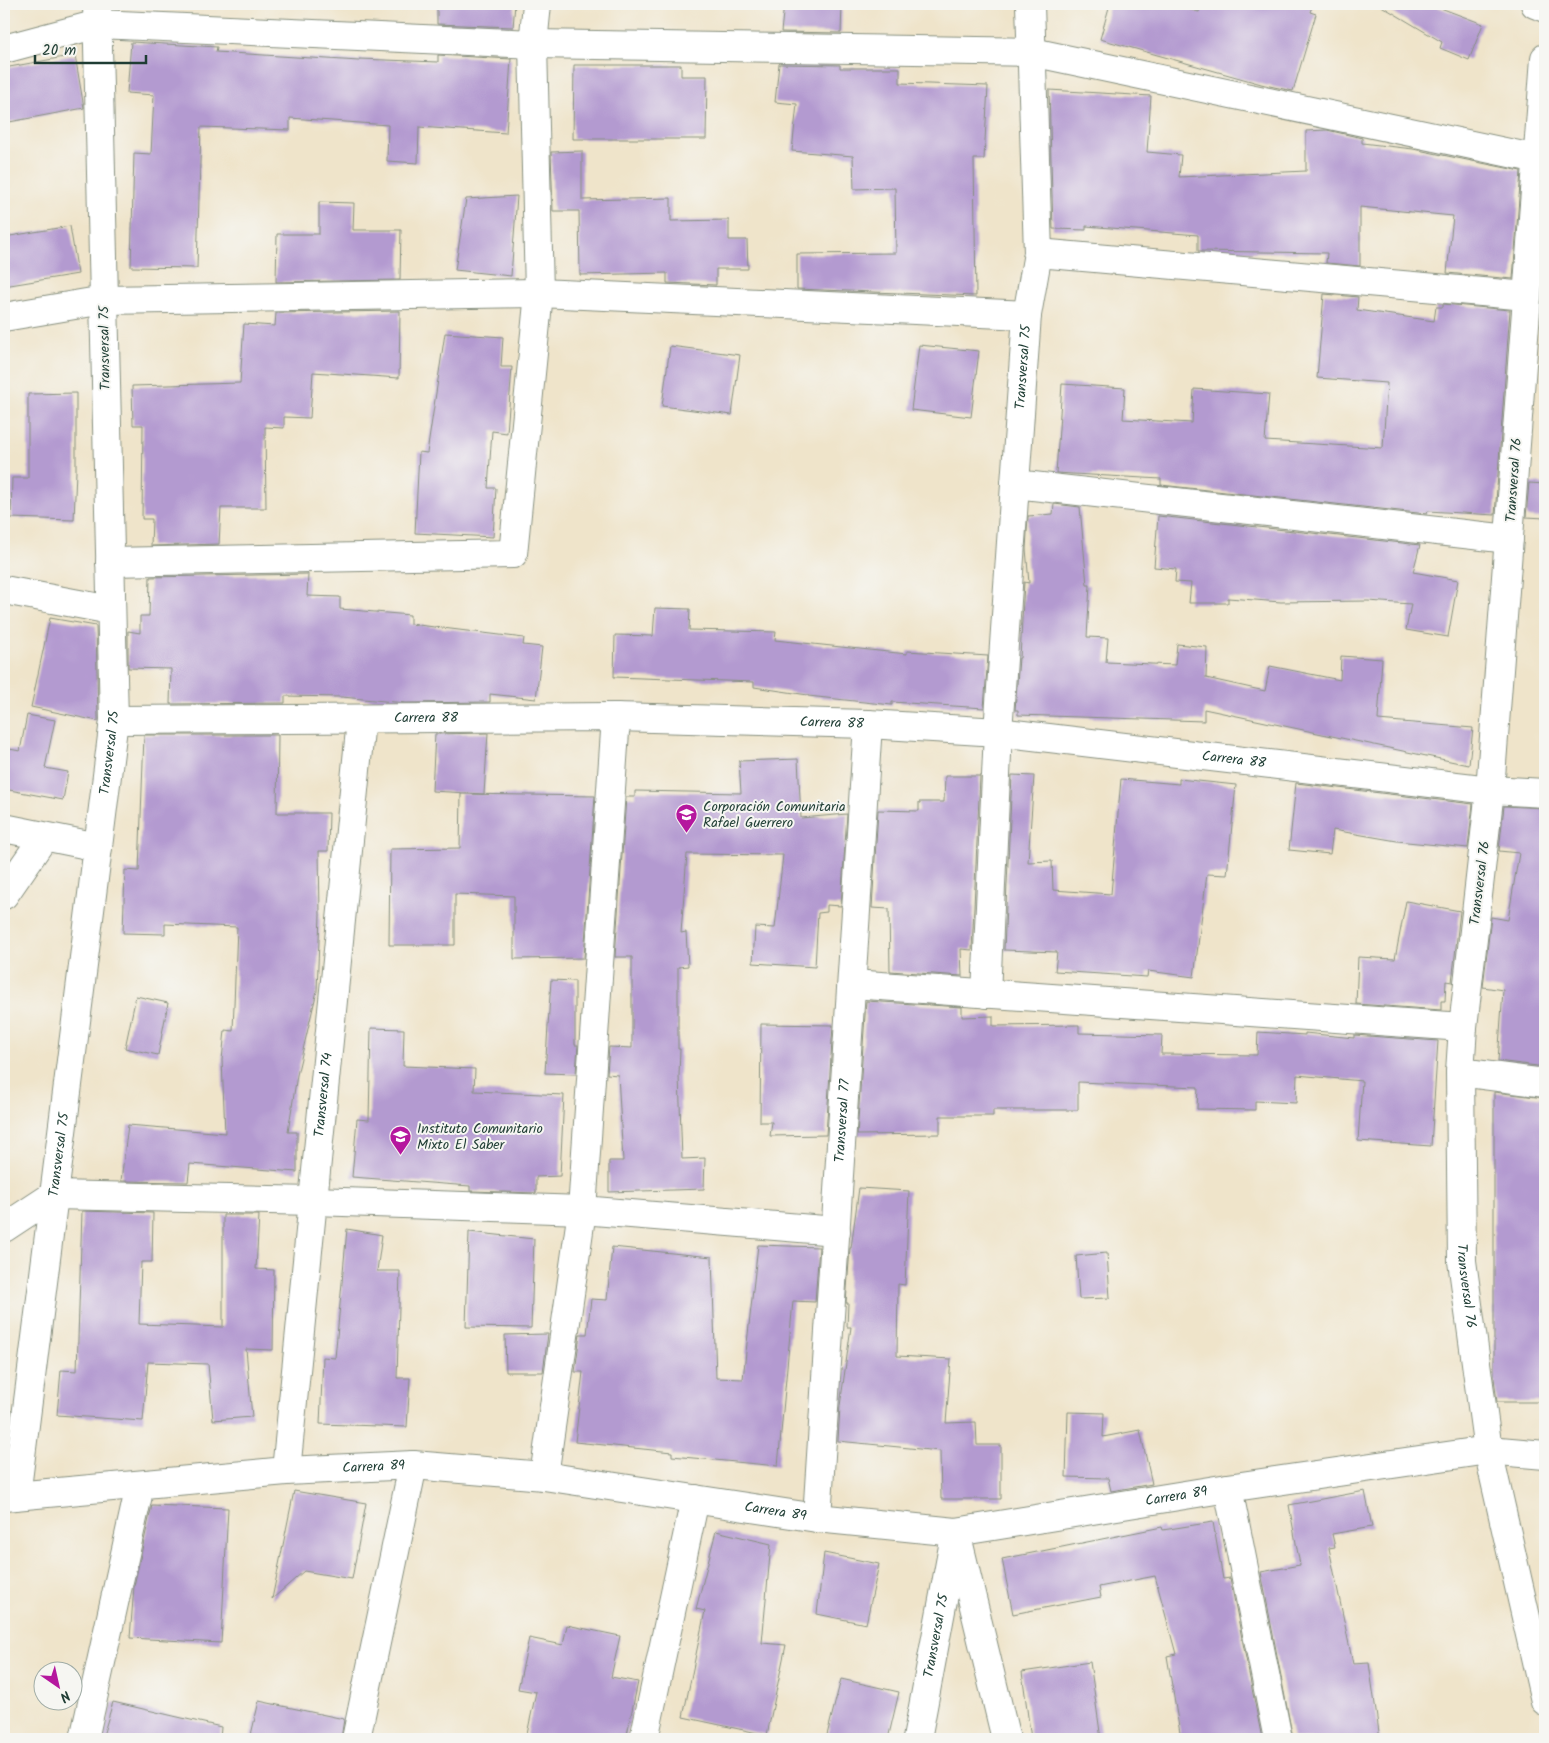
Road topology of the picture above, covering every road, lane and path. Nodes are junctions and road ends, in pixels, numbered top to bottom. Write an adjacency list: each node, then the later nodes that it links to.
1 (537, 4): 6 (street)
2 (1030, 4): 8 (street, Transversal 75)
3 (1536, 4): 4 (street)
4 (1545, 8)
5 (98, 14): 6 (street); 7 (street); 14 (street, Transversal 75)
6 (532, 44): 8 (street); 12 (street)
7 (4, 49)
8 (1032, 52): 10 (street); 11 (street, Transversal 75)
9 (1545, 58): 10 (street, Transversal 76)
10 (1538, 159): 13 (street, Transversal 76)
11 (1038, 254): 13 (street); 15 (street, Transversal 75)
12 (539, 293): 14 (street); 15 (street); 19 (street)
13 (1527, 296): 18 (street, Transversal 76)
14 (104, 300): 16 (street); 19 (street, Transversal 75)
15 (1027, 315): 17 (street, Transversal 75)
16 (4, 317)
17 (1015, 484): 18 (street); 26 (street, Transversal 75)
18 (1509, 539): 27 (street, Transversal 76)
19 (110, 562): 21 (street, Transversal 75)
20 (4, 590): 21 (street)
21 (111, 610): 23 (street, Transversal 75)
22 (616, 717): 24 (street, Carrera 88); 25 (street, Carrera 88); 40 (street)
23 (114, 720): 24 (street, Carrera 88); 31 (street, Transversal 75)
24 (361, 720): 39 (street, Transversal 74)
25 (868, 724): 26 (street, Carrera 88); 33 (street, Transversal 77)
26 (998, 732): 27 (street, Carrera 88); 34 (street, Transversal 75)
27 (1490, 790): 28 (street, Carrera 88); 35 (street, Transversal 76)
28 (1545, 793)
29 (4, 828): 30 (street)
30 (44, 836): 31 (street); 32 (street)
31 (98, 847): 38 (street, Transversal 75)
32 (4, 895)
33 (852, 984): 34 (street); 42 (street, Transversal 77)
34 (986, 994): 35 (street)
35 (1463, 1027): 36 (street, Transversal 76)
36 (1460, 1072): 37 (street); 43 (street, Transversal 76)
37 (1545, 1083)
38 (54, 1195): 39 (street); 41 (street); 50 (street, Transversal 75)
39 (313, 1201): 40 (street); 46 (street, Transversal 74)
40 (582, 1210): 42 (street); 47 (street)
41 (4, 1228)
42 (836, 1231): 52 (street, Transversal 77)
43 (1488, 1450): 44 (street, Carrera 89); 49 (street, Carrera 89); 54 (street, Transversal 76)
44 (1545, 1456)
45 (413, 1465): 46 (street, Carrera 89); 47 (street, Carrera 89); 56 (street)
46 (286, 1471): 48 (street, Carrera 89)
47 (544, 1476): 51 (street, Carrera 89)
48 (140, 1486): 50 (street, Carrera 89); 55 (street)
49 (1228, 1488): 53 (street, Carrera 89); 60 (street)
50 (10, 1497)
51 (695, 1499): 52 (street, Carrera 89); 57 (street)
52 (817, 1518): 53 (street, Carrera 89)
53 (956, 1532): 58 (street, Transversal 75); 59 (street)
54 (1545, 1702)
55 (84, 1739)
56 (356, 1739)
57 (644, 1739)
58 (917, 1739)
59 (1006, 1739)
60 (1278, 1739)

